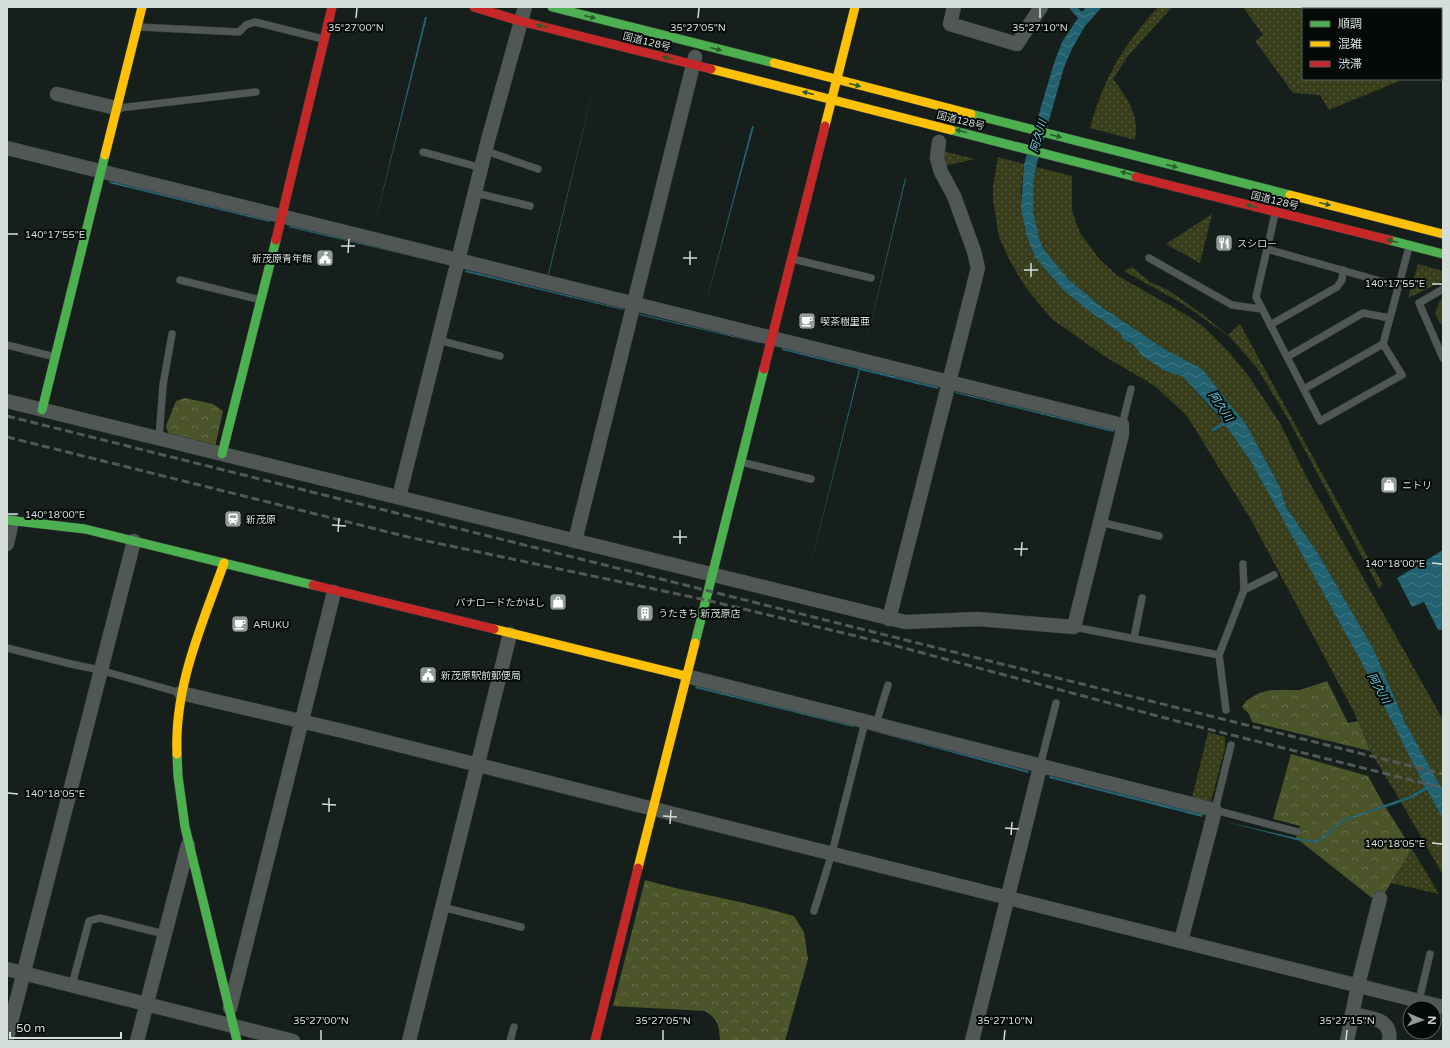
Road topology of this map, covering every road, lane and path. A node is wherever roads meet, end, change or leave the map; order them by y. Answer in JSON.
{"nodes":[{"id":1,"x":142,"y":7,"type":"edge"},
{"id":2,"x":332,"y":7,"type":"edge"},
{"id":3,"x":474,"y":7,"type":"edge"},
{"id":4,"x":525,"y":7,"type":"edge"},
{"id":5,"x":552,"y":7,"type":"edge"},
{"id":6,"x":855,"y":7,"type":"edge"},
{"id":7,"x":954,"y":7,"type":"edge"},
{"id":8,"x":1041,"y":7,"type":"edge"},
{"id":9,"x":520,"y":21,"type":"junction"},
{"id":10,"x":138,"y":26,"type":"junction"},
{"id":11,"x":323,"y":39,"type":"junction"},
{"id":12,"x":698,"y":45,"type":"junction"},
{"id":13,"x":693,"y":64,"type":"junction"},
{"id":14,"x":836,"y":80,"type":"junction"},
{"id":15,"x":256,"y":92,"type":"dead end"},
{"id":16,"x":57,"y":94,"type":"dead end"},
{"id":17,"x":831,"y":98,"type":"junction"},
{"id":18,"x":116,"y":108,"type":"junction"},
{"id":19,"x":939,"y":142,"type":"dead end"},
{"id":20,"x":7,"y":148,"type":"edge"},
{"id":21,"x":486,"y":151,"type":"junction"},
{"id":22,"x":423,"y":152,"type":"dead end"},
{"id":23,"x":482,"y":168,"type":"junction"},
{"id":24,"x":538,"y":169,"type":"dead end"},
{"id":25,"x":102,"y":171,"type":"junction"},
{"id":26,"x":476,"y":193,"type":"junction"},
{"id":27,"x":530,"y":206,"type":"dead end"},
{"id":28,"x":1276,"y":212,"type":"junction"},
{"id":29,"x":282,"y":215,"type":"junction"},
{"id":30,"x":1443,"y":234,"type":"edge"},
{"id":31,"x":1410,"y":245,"type":"junction"},
{"id":32,"x":1267,"y":249,"type":"junction"},
{"id":33,"x":1443,"y":254,"type":"edge"},
{"id":34,"x":1149,"y":258,"type":"dead end"},
{"id":35,"x":791,"y":259,"type":"junction"},
{"id":36,"x":458,"y":260,"type":"junction"},
{"id":37,"x":1343,"y":270,"type":"junction"},
{"id":38,"x":870,"y":278,"type":"dead end"},
{"id":39,"x":180,"y":280,"type":"dead end"},
{"id":40,"x":1398,"y":286,"type":"junction"},
{"id":41,"x":1443,"y":290,"type":"edge"},
{"id":42,"x":262,"y":300,"type":"junction"},
{"id":43,"x":634,"y":303,"type":"junction"},
{"id":44,"x":1261,"y":309,"type":"junction"},
{"id":45,"x":1390,"y":318,"type":"junction"},
{"id":46,"x":1270,"y":325,"type":"junction"},
{"id":47,"x":172,"y":334,"type":"dead end"},
{"id":48,"x":772,"y":337,"type":"junction"},
{"id":49,"x":438,"y":340,"type":"junction"},
{"id":50,"x":1383,"y":344,"type":"junction"},
{"id":51,"x":7,"y":345,"type":"edge"},
{"id":52,"x":500,"y":356,"type":"dead end"},
{"id":53,"x":55,"y":357,"type":"junction"},
{"id":54,"x":1287,"y":357,"type":"junction"},
{"id":55,"x":1443,"y":358,"type":"edge"},
{"id":56,"x":949,"y":382,"type":"junction"},
{"id":57,"x":1131,"y":389,"type":"dead end"},
{"id":58,"x":1304,"y":389,"type":"junction"},
{"id":59,"x":7,"y":401,"type":"edge"},
{"id":60,"x":42,"y":410,"type":"junction"},
{"id":61,"x":1122,"y":425,"type":"junction"},
{"id":62,"x":159,"y":438,"type":"junction"},
{"id":63,"x":222,"y":454,"type":"junction"},
{"id":64,"x":740,"y":462,"type":"junction"},
{"id":65,"x":811,"y":479,"type":"dead end"},
{"id":66,"x":399,"y":497,"type":"junction"},
{"id":67,"x":10,"y":520,"type":"edge"},
{"id":68,"x":1100,"y":522,"type":"junction"},
{"id":69,"x":1159,"y":536,"type":"dead end"},
{"id":70,"x":134,"y":541,"type":"junction"},
{"id":71,"x":575,"y":541,"type":"junction"},
{"id":72,"x":7,"y":544,"type":"edge"},
{"id":73,"x":224,"y":563,"type":"junction"},
{"id":74,"x":1243,"y":564,"type":"dead end"},
{"id":75,"x":712,"y":574,"type":"junction"},
{"id":76,"x":1274,"y":575,"type":"dead end"},
{"id":77,"x":1244,"y":590,"type":"junction"},
{"id":78,"x":334,"y":592,"type":"junction"},
{"id":79,"x":1142,"y":598,"type":"dead end"},
{"id":80,"x":889,"y":619,"type":"junction"},
{"id":81,"x":1074,"y":627,"type":"junction"},
{"id":82,"x":510,"y":634,"type":"junction"},
{"id":83,"x":1134,"y":638,"type":"junction"},
{"id":84,"x":7,"y":648,"type":"edge"},
{"id":85,"x":1219,"y":655,"type":"junction"},
{"id":86,"x":100,"y":670,"type":"junction"},
{"id":87,"x":686,"y":676,"type":"junction"},
{"id":88,"x":888,"y":685,"type":"dead end"},
{"id":89,"x":181,"y":693,"type":"junction"},
{"id":90,"x":1056,"y":703,"type":"dead end"},
{"id":91,"x":1226,"y":710,"type":"dead end"},
{"id":92,"x":302,"y":722,"type":"junction"},
{"id":93,"x":870,"y":723,"type":"junction"},
{"id":94,"x":1231,"y":744,"type":"dead end"},
{"id":95,"x":478,"y":765,"type":"junction"},
{"id":96,"x":1040,"y":767,"type":"junction"},
{"id":97,"x":654,"y":808,"type":"junction"},
{"id":98,"x":1216,"y":810,"type":"junction"},
{"id":99,"x":1298,"y":832,"type":"dead end"},
{"id":100,"x":188,"y":844,"type":"junction"},
{"id":101,"x":832,"y":853,"type":"junction"},
{"id":102,"x":1008,"y":898,"type":"junction"},
{"id":103,"x":1380,"y":898,"type":"dead end"},
{"id":104,"x":442,"y":908,"type":"junction"},
{"id":105,"x":814,"y":912,"type":"dead end"},
{"id":106,"x":520,"y":927,"type":"dead end"},
{"id":107,"x":164,"y":934,"type":"junction"},
{"id":108,"x":1181,"y":941,"type":"junction"},
{"id":109,"x":1430,"y":954,"type":"dead end"},
{"id":110,"x":7,"y":969,"type":"edge"},
{"id":111,"x":23,"y":973,"type":"junction"},
{"id":112,"x":72,"y":985,"type":"junction"},
{"id":113,"x":1358,"y":985,"type":"junction"},
{"id":114,"x":1419,"y":1000,"type":"joint"},
{"id":115,"x":146,"y":1004,"type":"junction"},
{"id":116,"x":230,"y":1008,"type":"junction"},
{"id":117,"x":1352,"y":1014,"type":"junction"},
{"id":118,"x":234,"y":1027,"type":"junction"},
{"id":119,"x":514,"y":1027,"type":"dead end"},
{"id":120,"x":7,"y":1038,"type":"edge"},
{"id":121,"x":136,"y":1041,"type":"edge"},
{"id":122,"x":237,"y":1041,"type":"edge"},
{"id":123,"x":293,"y":1041,"type":"edge"},
{"id":124,"x":409,"y":1041,"type":"edge"},
{"id":125,"x":510,"y":1041,"type":"edge"},
{"id":126,"x":595,"y":1041,"type":"edge"},
{"id":127,"x":972,"y":1041,"type":"edge"},
{"id":128,"x":1347,"y":1041,"type":"edge"},
{"id":129,"x":1389,"y":1041,"type":"edge"}],
"edges":[{"from":1,"to":10,"type":"main road"},
{"from":2,"to":11,"type":"main road"},
{"from":3,"to":9,"type":"main road","name":"国道128号"},
{"from":4,"to":9,"type":"street"},
{"from":5,"to":12,"type":"main road","name":"国道128号","one_way":true},
{"from":6,"to":14,"type":"main road"},
{"from":7,"to":8,"type":"street"},
{"from":13,"to":9,"type":"main road","name":"国道128号","one_way":true},
{"from":9,"to":21,"type":"street"},
{"from":10,"to":11,"type":"lane"},
{"from":10,"to":18,"type":"main road"},
{"from":11,"to":29,"type":"main road"},
{"from":12,"to":13,"type":"street"},
{"from":12,"to":14,"type":"main road","name":"国道128号","one_way":true},
{"from":17,"to":13,"type":"main road","name":"国道128号","one_way":true},
{"from":13,"to":43,"type":"street"},
{"from":14,"to":17,"type":"main road"},
{"from":14,"to":30,"type":"main road","name":"国道128号","one_way":true},
{"from":15,"to":18,"type":"lane"},
{"from":16,"to":18,"type":"street"},
{"from":28,"to":17,"type":"main road","name":"国道128号","one_way":true},
{"from":17,"to":35,"type":"main road"},
{"from":18,"to":25,"type":"main road"},
{"from":19,"to":56,"type":"street"},
{"from":20,"to":25,"type":"street"},
{"from":21,"to":23,"type":"street"},
{"from":21,"to":24,"type":"lane"},
{"from":22,"to":23,"type":"lane"},
{"from":23,"to":26,"type":"street"},
{"from":25,"to":29,"type":"street"},
{"from":25,"to":53,"type":"main road"},
{"from":26,"to":27,"type":"lane"},
{"from":26,"to":36,"type":"street"},
{"from":31,"to":28,"type":"main road","name":"国道128号","one_way":true},
{"from":28,"to":32,"type":"lane"},
{"from":29,"to":36,"type":"street"},
{"from":29,"to":42,"type":"main road"},
{"from":31,"to":33,"type":"main road","name":"国道128号"},
{"from":31,"to":40,"type":"lane"},
{"from":32,"to":37,"type":"lane"},
{"from":32,"to":44,"type":"lane"},
{"from":34,"to":44,"type":"lane"},
{"from":35,"to":38,"type":"lane"},
{"from":35,"to":48,"type":"main road"},
{"from":36,"to":43,"type":"street"},
{"from":36,"to":49,"type":"street"},
{"from":37,"to":40,"type":"lane"},
{"from":37,"to":46,"type":"lane"},
{"from":39,"to":42,"type":"lane"},
{"from":40,"to":45,"type":"lane"},
{"from":41,"to":55,"type":"lane"},
{"from":42,"to":63,"type":"main road"},
{"from":43,"to":48,"type":"street"},
{"from":43,"to":71,"type":"street"},
{"from":44,"to":46,"type":"lane"},
{"from":45,"to":50,"type":"lane"},
{"from":45,"to":54,"type":"lane"},
{"from":46,"to":54,"type":"lane"},
{"from":47,"to":62,"type":"lane"},
{"from":48,"to":56,"type":"street"},
{"from":48,"to":64,"type":"main road"},
{"from":49,"to":52,"type":"lane"},
{"from":49,"to":66,"type":"street"},
{"from":50,"to":58,"type":"lane"},
{"from":50,"to":58,"type":"lane"},
{"from":51,"to":53,"type":"lane"},
{"from":53,"to":60,"type":"main road"},
{"from":54,"to":58,"type":"lane"},
{"from":56,"to":61,"type":"street"},
{"from":56,"to":80,"type":"street"},
{"from":57,"to":61,"type":"lane"},
{"from":59,"to":60,"type":"street"},
{"from":60,"to":62,"type":"street"},
{"from":61,"to":68,"type":"street"},
{"from":62,"to":63,"type":"street"},
{"from":63,"to":66,"type":"street"},
{"from":64,"to":65,"type":"lane"},
{"from":64,"to":75,"type":"main road"},
{"from":66,"to":71,"type":"street"},
{"from":67,"to":70,"type":"main road"},
{"from":67,"to":72,"type":"street"},
{"from":68,"to":69,"type":"lane"},
{"from":68,"to":81,"type":"street"},
{"from":70,"to":73,"type":"main road"},
{"from":70,"to":86,"type":"street"},
{"from":71,"to":75,"type":"street"},
{"from":73,"to":78,"type":"main road"},
{"from":73,"to":89,"type":"main road"},
{"from":74,"to":77,"type":"lane"},
{"from":75,"to":80,"type":"street"},
{"from":75,"to":87,"type":"main road"},
{"from":76,"to":77,"type":"lane"},
{"from":77,"to":85,"type":"lane"},
{"from":78,"to":82,"type":"main road"},
{"from":78,"to":92,"type":"street"},
{"from":79,"to":83,"type":"lane"},
{"from":80,"to":81,"type":"street"},
{"from":81,"to":83,"type":"lane"},
{"from":82,"to":87,"type":"main road"},
{"from":82,"to":95,"type":"street"},
{"from":83,"to":85,"type":"lane"},
{"from":84,"to":86,"type":"lane"},
{"from":85,"to":91,"type":"lane"},
{"from":86,"to":89,"type":"lane"},
{"from":86,"to":111,"type":"street"},
{"from":87,"to":93,"type":"street"},
{"from":87,"to":97,"type":"main road"},
{"from":88,"to":93,"type":"lane"},
{"from":89,"to":92,"type":"street"},
{"from":89,"to":100,"type":"main road"},
{"from":90,"to":96,"type":"lane"},
{"from":92,"to":95,"type":"street"},
{"from":92,"to":116,"type":"street"},
{"from":93,"to":96,"type":"street"},
{"from":93,"to":101,"type":"lane"},
{"from":94,"to":98,"type":"lane"},
{"from":95,"to":97,"type":"street"},
{"from":95,"to":104,"type":"street"},
{"from":96,"to":98,"type":"street"},
{"from":96,"to":102,"type":"street"},
{"from":97,"to":101,"type":"street"},
{"from":97,"to":126,"type":"main road"},
{"from":98,"to":99,"type":"lane"},
{"from":98,"to":108,"type":"street"},
{"from":100,"to":107,"type":"street"},
{"from":100,"to":116,"type":"main road"},
{"from":101,"to":102,"type":"street"},
{"from":101,"to":105,"type":"lane"},
{"from":102,"to":108,"type":"street"},
{"from":102,"to":127,"type":"street"},
{"from":103,"to":113,"type":"street"},
{"from":104,"to":106,"type":"lane"},
{"from":104,"to":124,"type":"street"},
{"from":107,"to":112,"type":"lane"},
{"from":107,"to":115,"type":"street"},
{"from":108,"to":113,"type":"street"},
{"from":109,"to":114,"type":"lane"},
{"from":110,"to":111,"type":"street"},
{"from":111,"to":112,"type":"street"},
{"from":111,"to":120,"type":"street"},
{"from":112,"to":115,"type":"street"},
{"from":113,"to":114,"type":"street"},
{"from":113,"to":117,"type":"street"},
{"from":115,"to":118,"type":"street"},
{"from":115,"to":121,"type":"street"},
{"from":116,"to":118,"type":"main road"},
{"from":117,"to":128,"type":"street"},
{"from":117,"to":129,"type":"street"},
{"from":118,"to":122,"type":"main road"},
{"from":118,"to":123,"type":"street"},
{"from":119,"to":125,"type":"lane"}]}
